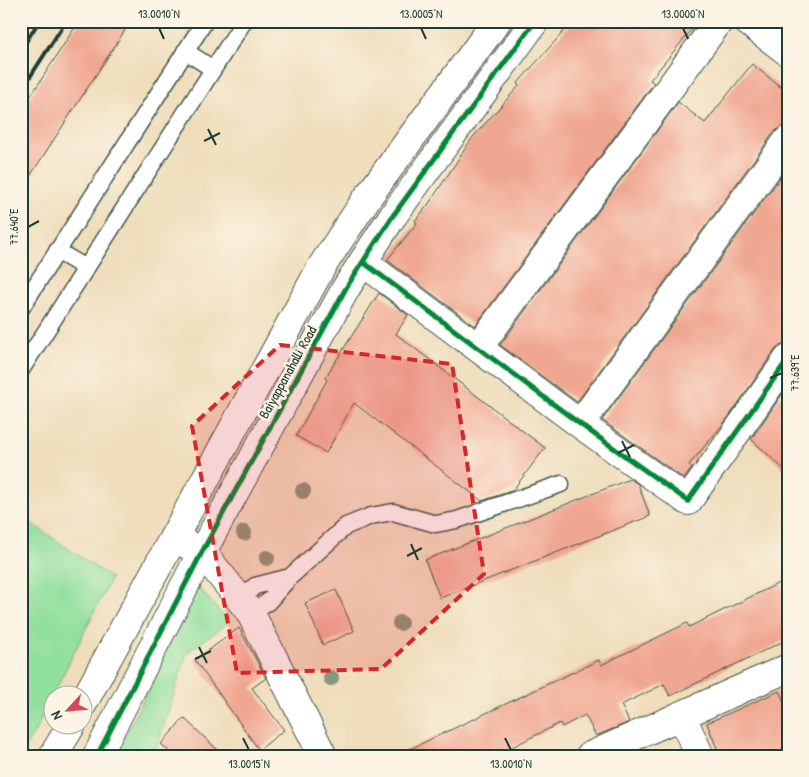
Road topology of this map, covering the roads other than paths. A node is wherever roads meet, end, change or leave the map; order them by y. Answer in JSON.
{"nodes":[{"id":1,"x":205,"y":21,"type":"edge"},
{"id":2,"x":244,"y":21,"type":"edge"},
{"id":3,"x":497,"y":21,"type":"edge"},
{"id":4,"x":535,"y":21,"type":"edge"},
{"id":5,"x":719,"y":21,"type":"edge"},
{"id":6,"x":752,"y":23,"type":"edge"},
{"id":7,"x":186,"y":51,"type":"junction"},
{"id":8,"x":788,"y":52,"type":"edge"},
{"id":9,"x":213,"y":69,"type":"junction"},
{"id":10,"x":788,"y":140,"type":"edge"},
{"id":11,"x":57,"y":251,"type":"junction"},
{"id":12,"x":363,"y":262,"type":"junction"},
{"id":13,"x":86,"y":268,"type":"junction"},
{"id":14,"x":21,"y":308,"type":"edge"},
{"id":15,"x":478,"y":348,"type":"junction"},
{"id":16,"x":788,"y":359,"type":"edge"},
{"id":17,"x":21,"y":370,"type":"edge"},
{"id":18,"x":580,"y":424,"type":"junction"},
{"id":19,"x":561,"y":484,"type":"dead end"},
{"id":20,"x":174,"y":538,"type":"junction"},
{"id":21,"x":202,"y":552,"type":"junction"},
{"id":22,"x":244,"y":606,"type":"junction"},
{"id":23,"x":788,"y":668,"type":"edge"},
{"id":24,"x":92,"y":687,"type":"edge"},
{"id":25,"x":681,"y":716,"type":"junction"},
{"id":26,"x":66,"y":734,"type":"edge"},
{"id":27,"x":320,"y":755,"type":"edge"},
{"id":28,"x":53,"y":756,"type":"edge"},
{"id":29,"x":97,"y":756,"type":"edge"},
{"id":30,"x":590,"y":756,"type":"edge"},
{"id":31,"x":700,"y":756,"type":"edge"}],
"edges":[{"from":1,"to":7,"type":"lane"},
{"from":2,"to":9,"type":"lane"},
{"from":3,"to":20,"type":"street","name":"Baiyappanahalli Road"},
{"from":4,"to":12,"type":"street","name":"Baiyappanahalli Road"},
{"from":5,"to":15,"type":"street"},
{"from":6,"to":8,"type":"street"},
{"from":7,"to":9,"type":"lane"},
{"from":7,"to":11,"type":"lane"},
{"from":9,"to":13,"type":"lane"},
{"from":10,"to":18,"type":"street"},
{"from":11,"to":13,"type":"lane"},
{"from":11,"to":14,"type":"lane"},
{"from":12,"to":15,"type":"street"},
{"from":12,"to":21,"type":"street","name":"Baiyappanahalli Road"},
{"from":13,"to":17,"type":"lane"},
{"from":15,"to":18,"type":"street"},
{"from":16,"to":18,"type":"street"},
{"from":19,"to":22,"type":"lane"},
{"from":20,"to":21,"type":"street"},
{"from":20,"to":24,"type":"street","name":"Baiyappanahalli Road"},
{"from":21,"to":22,"type":"street"},
{"from":21,"to":29,"type":"street","name":"Baiyappanahalli Road"},
{"from":22,"to":27,"type":"street"},
{"from":23,"to":25,"type":"street"},
{"from":25,"to":30,"type":"street"},
{"from":25,"to":31,"type":"street"},
{"from":26,"to":28,"type":"street"}]}
